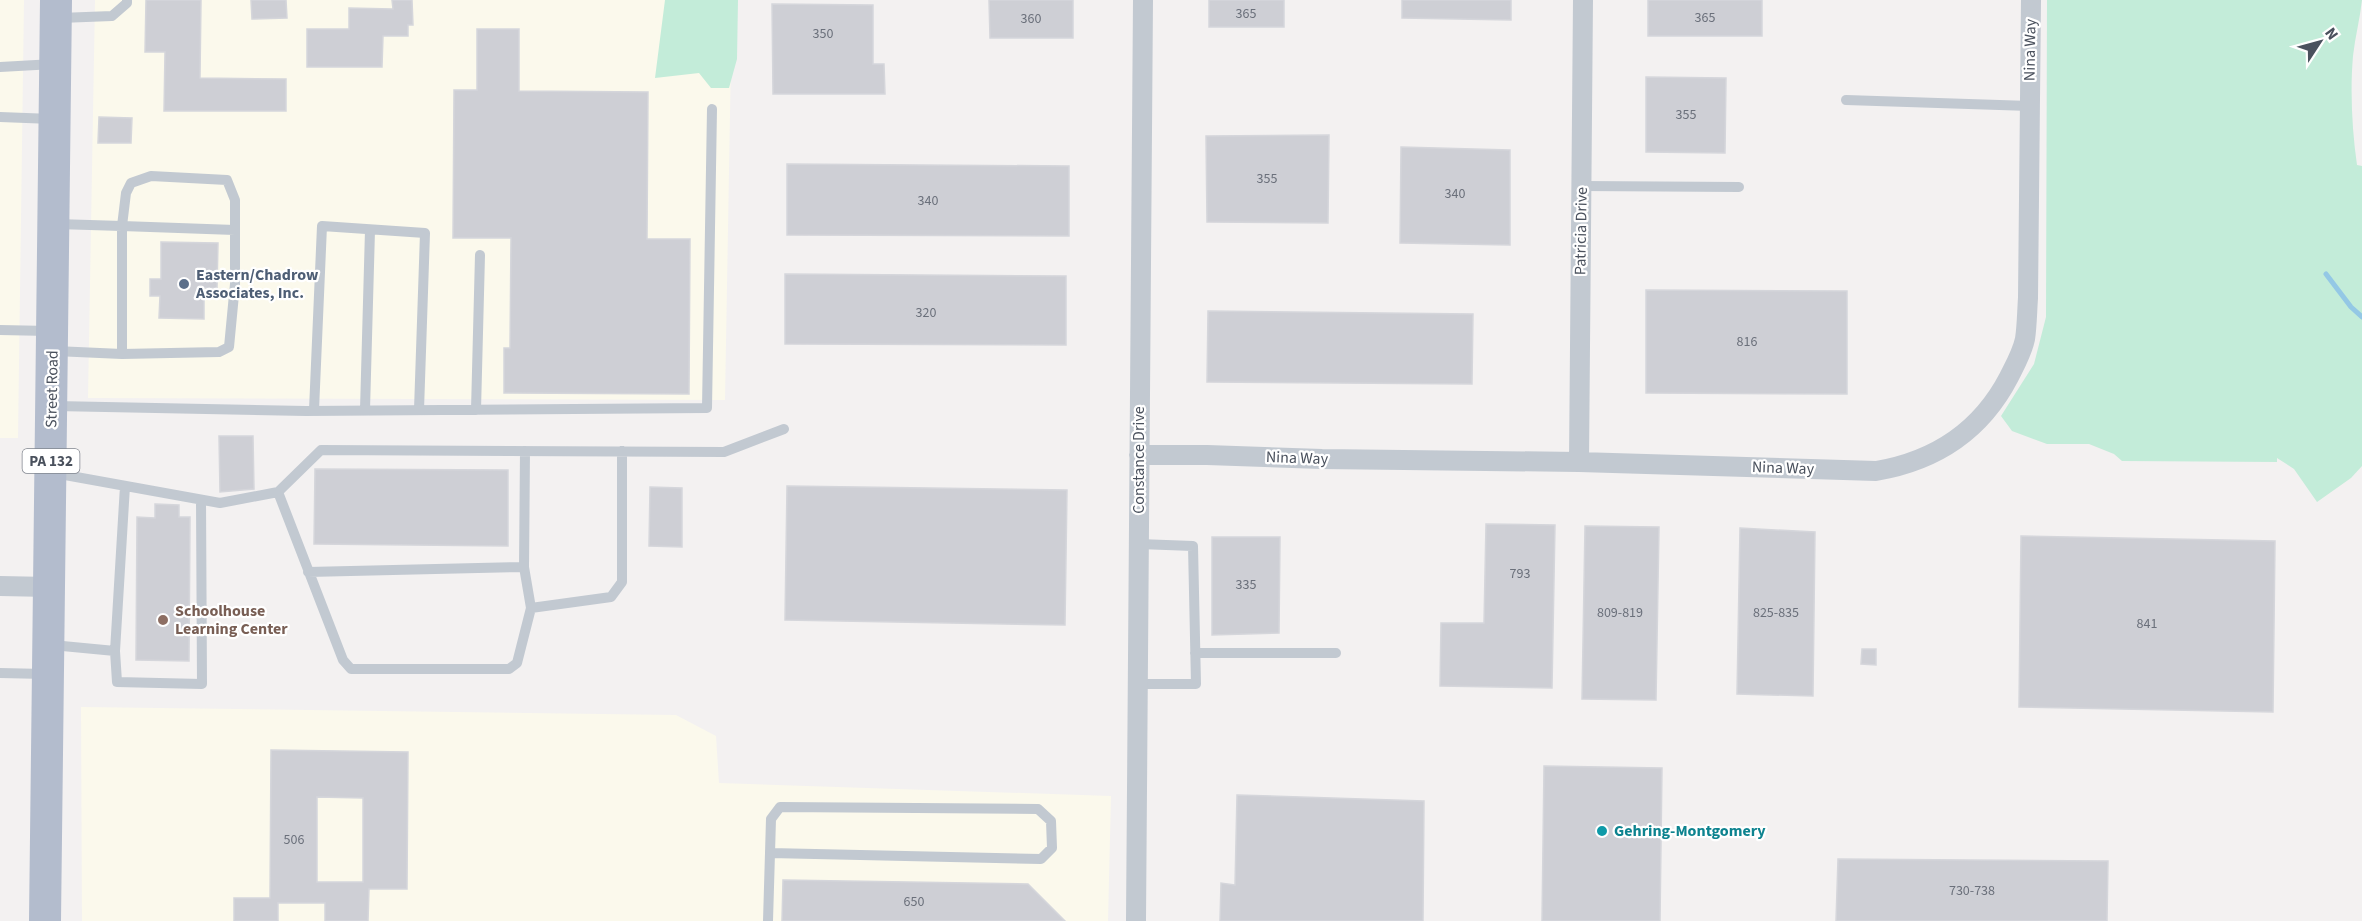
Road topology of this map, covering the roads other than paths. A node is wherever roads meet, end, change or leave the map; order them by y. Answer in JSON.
{"nodes":[{"id":1,"x":127,"y":0,"type":"edge"},
{"id":2,"x":1143,"y":0,"type":"edge"},
{"id":3,"x":1583,"y":0,"type":"edge"},
{"id":4,"x":2031,"y":0,"type":"edge"},
{"id":5,"x":56,"y":9,"type":"edge"},
{"id":6,"x":56,"y":64,"type":"junction"},
{"id":7,"x":0,"y":67,"type":"edge"},
{"id":8,"x":1846,"y":100,"type":"dead end"},
{"id":9,"x":2030,"y":106,"type":"junction"},
{"id":10,"x":712,"y":109,"type":"dead end"},
{"id":11,"x":0,"y":117,"type":"edge"},
{"id":12,"x":55,"y":119,"type":"junction"},
{"id":13,"x":1581,"y":186,"type":"junction"},
{"id":14,"x":1739,"y":187,"type":"dead end"},
{"id":15,"x":54,"y":224,"type":"junction"},
{"id":16,"x":122,"y":226,"type":"junction"},
{"id":17,"x":235,"y":230,"type":"junction"},
{"id":18,"x":370,"y":230,"type":"junction"},
{"id":19,"x":480,"y":255,"type":"dead end"},
{"id":20,"x":0,"y":330,"type":"edge"},
{"id":21,"x":52,"y":341,"type":"junction"},
{"id":22,"x":122,"y":354,"type":"junction"},
{"id":23,"x":52,"y":406,"type":"junction"},
{"id":24,"x":365,"y":410,"type":"junction"},
{"id":25,"x":419,"y":410,"type":"junction"},
{"id":26,"x":476,"y":410,"type":"junction"},
{"id":27,"x":314,"y":411,"type":"junction"},
{"id":28,"x":784,"y":429,"type":"dead end"},
{"id":29,"x":525,"y":451,"type":"junction"},
{"id":30,"x":622,"y":452,"type":"junction"},
{"id":31,"x":1139,"y":454,"type":"junction"},
{"id":32,"x":1579,"y":462,"type":"junction"},
{"id":33,"x":51,"y":472,"type":"junction"},
{"id":34,"x":125,"y":486,"type":"junction"},
{"id":35,"x":278,"y":492,"type":"junction"},
{"id":36,"x":201,"y":500,"type":"junction"},
{"id":37,"x":1139,"y":544,"type":"junction"},
{"id":38,"x":524,"y":567,"type":"junction"},
{"id":39,"x":308,"y":572,"type":"junction"},
{"id":40,"x":0,"y":586,"type":"edge"},
{"id":41,"x":49,"y":587,"type":"junction"},
{"id":42,"x":531,"y":608,"type":"junction"},
{"id":43,"x":115,"y":651,"type":"junction"},
{"id":44,"x":1195,"y":653,"type":"junction"},
{"id":45,"x":1336,"y":653,"type":"dead end"},
{"id":46,"x":48,"y":659,"type":"junction"},
{"id":47,"x":0,"y":673,"type":"edge"},
{"id":48,"x":1138,"y":684,"type":"junction"},
{"id":49,"x":770,"y":853,"type":"junction"},
{"id":50,"x":45,"y":921,"type":"edge"},
{"id":51,"x":768,"y":921,"type":"edge"},
{"id":52,"x":1136,"y":921,"type":"edge"}],
"edges":[{"from":1,"to":5,"type":"lane"},
{"from":2,"to":31,"type":"street","name":"Constance Drive"},
{"from":3,"to":13,"type":"street","name":"Patricia Drive"},
{"from":4,"to":9,"type":"street","name":"Nina Way"},
{"from":5,"to":6,"type":"main road","name":"Street Road","number":"PA 132"},
{"from":6,"to":7,"type":"lane"},
{"from":6,"to":12,"type":"main road","name":"Street Road","number":"PA 132"},
{"from":8,"to":9,"type":"lane"},
{"from":9,"to":32,"type":"street","name":"Nina Way"},
{"from":10,"to":26,"type":"lane"},
{"from":11,"to":12,"type":"lane"},
{"from":12,"to":15,"type":"main road","name":"Street Road","number":"PA 132"},
{"from":13,"to":14,"type":"lane"},
{"from":13,"to":32,"type":"street","name":"Patricia Drive"},
{"from":15,"to":16,"type":"lane"},
{"from":15,"to":21,"type":"main road","name":"Street Road","number":"PA 132"},
{"from":16,"to":17,"type":"lane"},
{"from":16,"to":17,"type":"lane"},
{"from":16,"to":22,"type":"lane"},
{"from":17,"to":22,"type":"lane"},
{"from":18,"to":24,"type":"lane"},
{"from":18,"to":25,"type":"lane"},
{"from":18,"to":27,"type":"lane"},
{"from":19,"to":26,"type":"lane"},
{"from":20,"to":21,"type":"lane"},
{"from":21,"to":22,"type":"lane"},
{"from":21,"to":23,"type":"main road","name":"Street Road","number":"PA 132"},
{"from":23,"to":27,"type":"lane"},
{"from":23,"to":33,"type":"main road","name":"Street Road","number":"PA 132"},
{"from":24,"to":25,"type":"lane"},
{"from":24,"to":27,"type":"lane"},
{"from":25,"to":26,"type":"lane"},
{"from":28,"to":30,"type":"lane"},
{"from":29,"to":30,"type":"lane"},
{"from":29,"to":35,"type":"lane"},
{"from":29,"to":38,"type":"lane"},
{"from":30,"to":42,"type":"lane"},
{"from":31,"to":32,"type":"street","name":"Nina Way"},
{"from":31,"to":37,"type":"street","name":"Constance Drive"},
{"from":33,"to":34,"type":"lane"},
{"from":33,"to":41,"type":"main road","name":"Street Road","number":"PA 132"},
{"from":34,"to":36,"type":"lane"},
{"from":34,"to":43,"type":"lane"},
{"from":35,"to":36,"type":"lane"},
{"from":35,"to":39,"type":"lane"},
{"from":36,"to":43,"type":"lane"},
{"from":37,"to":44,"type":"lane"},
{"from":37,"to":48,"type":"street","name":"Constance Drive"},
{"from":38,"to":39,"type":"lane"},
{"from":38,"to":42,"type":"lane"},
{"from":39,"to":42,"type":"lane"},
{"from":40,"to":41,"type":"street"},
{"from":41,"to":46,"type":"main road","name":"Street Road","number":"PA 132"},
{"from":43,"to":46,"type":"lane"},
{"from":44,"to":45,"type":"lane"},
{"from":44,"to":48,"type":"lane"},
{"from":46,"to":47,"type":"lane"},
{"from":46,"to":50,"type":"main road","name":"Street Road","number":"PA 132"},
{"from":48,"to":52,"type":"street","name":"Constance Drive"},
{"from":49,"to":49,"type":"lane"},
{"from":49,"to":51,"type":"lane"}]}
